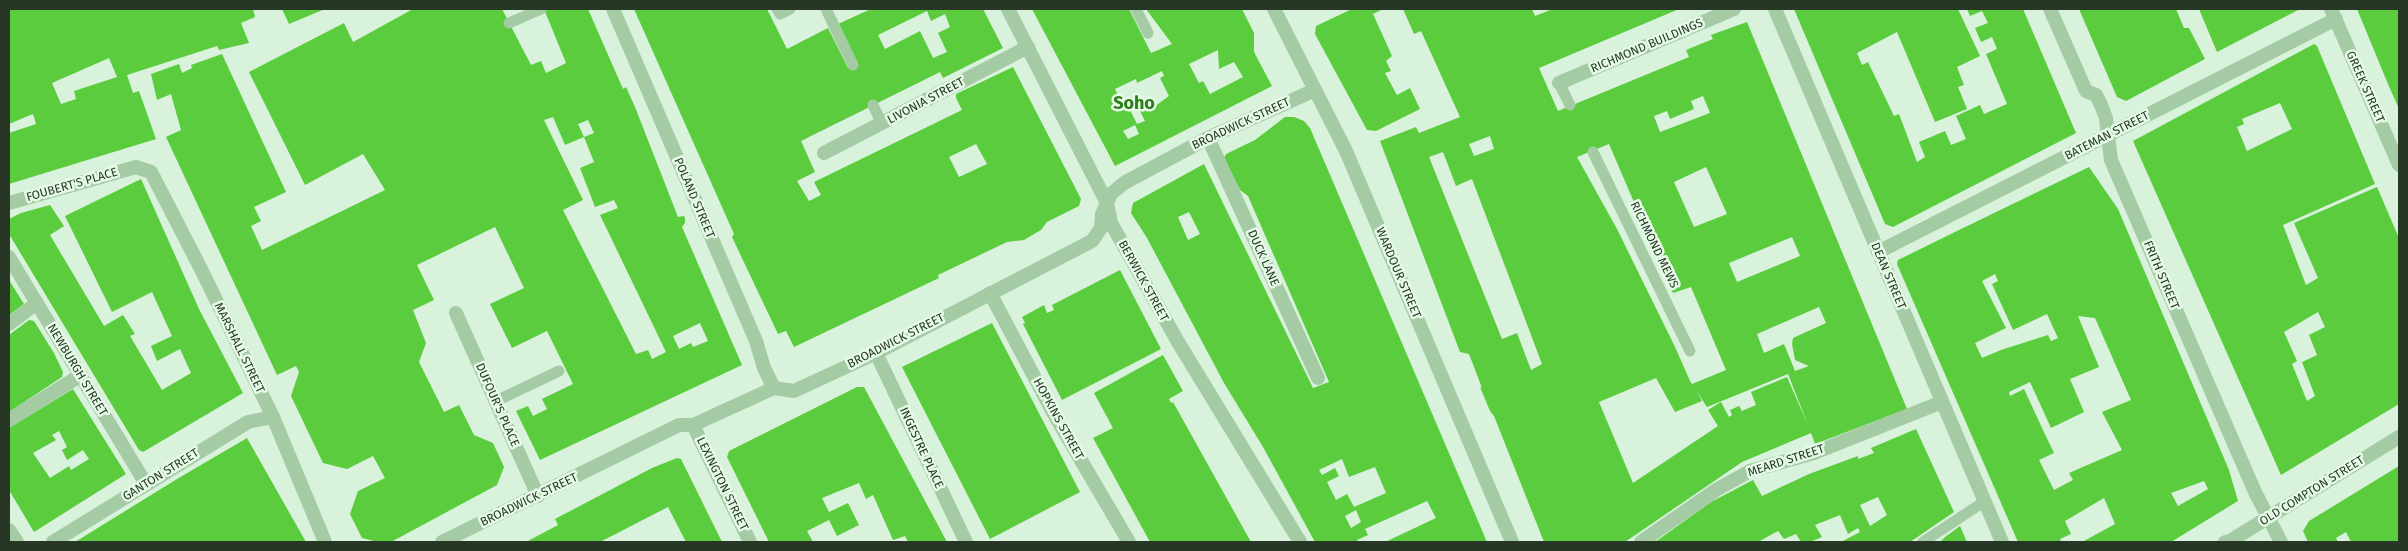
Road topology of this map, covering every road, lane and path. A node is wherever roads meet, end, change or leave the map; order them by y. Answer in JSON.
{"nodes":[{"id":1,"x":541,"y":9,"type":"edge"},
{"id":2,"x":613,"y":9,"type":"edge"},
{"id":3,"x":777,"y":9,"type":"edge"},
{"id":4,"x":790,"y":9,"type":"edge"},
{"id":5,"x":826,"y":9,"type":"edge"},
{"id":6,"x":1008,"y":9,"type":"edge"},
{"id":7,"x":1136,"y":9,"type":"edge"},
{"id":8,"x":1274,"y":9,"type":"edge"},
{"id":9,"x":1734,"y":9,"type":"edge"},
{"id":10,"x":1775,"y":9,"type":"edge"},
{"id":11,"x":2050,"y":9,"type":"edge"},
{"id":12,"x":2334,"y":14,"type":"edge"},
{"id":13,"x":509,"y":23,"type":"dead end"},
{"id":14,"x":1148,"y":33,"type":"dead end"},
{"id":15,"x":1028,"y":47,"type":"junction"},
{"id":16,"x":854,"y":66,"type":"dead end"},
{"id":17,"x":1559,"y":83,"type":"joint"},
{"id":18,"x":1315,"y":90,"type":"junction"},
{"id":19,"x":873,"y":105,"type":"dead end"},
{"id":20,"x":1570,"y":106,"type":"dead end"},
{"id":21,"x":882,"y":124,"type":"junction"},
{"id":22,"x":2108,"y":136,"type":"junction"},
{"id":23,"x":1208,"y":138,"type":"junction"},
{"id":24,"x":1593,"y":152,"type":"dead end"},
{"id":25,"x":824,"y":153,"type":"dead end"},
{"id":26,"x":2399,"y":165,"type":"edge"},
{"id":27,"x":136,"y":167,"type":"joint"},
{"id":28,"x":1107,"y":202,"type":"junction"},
{"id":29,"x":9,"y":203,"type":"edge"},
{"id":30,"x":1878,"y":252,"type":"junction"},
{"id":31,"x":9,"y":257,"type":"edge"},
{"id":32,"x":990,"y":293,"type":"junction"},
{"id":33,"x":37,"y":304,"type":"junction"},
{"id":34,"x":456,"y":313,"type":"dead end"},
{"id":35,"x":9,"y":324,"type":"edge"},
{"id":36,"x":1690,"y":350,"type":"dead end"},
{"id":37,"x":876,"y":353,"type":"junction"},
{"id":38,"x":559,"y":371,"type":"dead end"},
{"id":39,"x":80,"y":375,"type":"junction"},
{"id":40,"x":1318,"y":378,"type":"dead end"},
{"id":41,"x":774,"y":388,"type":"junction"},
{"id":42,"x":496,"y":402,"type":"junction"},
{"id":43,"x":1942,"y":402,"type":"junction"},
{"id":44,"x":273,"y":417,"type":"junction"},
{"id":45,"x":9,"y":420,"type":"edge"},
{"id":46,"x":693,"y":425,"type":"junction"},
{"id":47,"x":2399,"y":436,"type":"edge"},
{"id":48,"x":146,"y":484,"type":"junction"},
{"id":49,"x":538,"y":496,"type":"junction"},
{"id":50,"x":1984,"y":501,"type":"junction"},
{"id":51,"x":2268,"y":518,"type":"junction"},
{"id":52,"x":9,"y":530,"type":"edge"},
{"id":53,"x":16,"y":542,"type":"edge"},
{"id":54,"x":53,"y":542,"type":"edge"},
{"id":55,"x":325,"y":542,"type":"edge"},
{"id":56,"x":442,"y":542,"type":"edge"},
{"id":57,"x":750,"y":542,"type":"edge"},
{"id":58,"x":966,"y":542,"type":"edge"},
{"id":59,"x":1130,"y":542,"type":"edge"},
{"id":60,"x":1300,"y":542,"type":"edge"},
{"id":61,"x":1512,"y":542,"type":"edge"},
{"id":62,"x":1641,"y":542,"type":"edge"},
{"id":63,"x":1923,"y":542,"type":"edge"},
{"id":64,"x":2002,"y":542,"type":"edge"},
{"id":65,"x":2225,"y":542,"type":"edge"},
{"id":66,"x":2281,"y":542,"type":"edge"}],
"edges":[{"from":1,"to":13,"type":"lane"},
{"from":2,"to":41,"type":"street","name":"POLAND STREET"},
{"from":3,"to":4,"type":"lane"},
{"from":5,"to":16,"type":"lane"},
{"from":6,"to":15,"type":"street","name":"BERWICK STREET"},
{"from":7,"to":14,"type":"lane"},
{"from":8,"to":18,"type":"street","name":"WARDOUR STREET"},
{"from":9,"to":17,"type":"street","name":"RICHMOND BUILDINGS"},
{"from":10,"to":30,"type":"street","name":"DEAN STREET"},
{"from":11,"to":22,"type":"street","name":"FRITH STREET"},
{"from":12,"to":22,"type":"street","name":"BATEMAN STREET"},
{"from":12,"to":26,"type":"street","name":"GREEK STREET"},
{"from":15,"to":21,"type":"street","name":"LIVONIA STREET"},
{"from":15,"to":28,"type":"street","name":"BERWICK STREET"},
{"from":17,"to":20,"type":"lane"},
{"from":18,"to":23,"type":"street","name":"BROADWICK STREET"},
{"from":18,"to":61,"type":"street","name":"WARDOUR STREET"},
{"from":19,"to":21,"type":"lane"},
{"from":21,"to":25,"type":"street","name":"LIVONIA STREET"},
{"from":22,"to":30,"type":"street","name":"BATEMAN STREET"},
{"from":22,"to":51,"type":"street","name":"FRITH STREET"},
{"from":23,"to":28,"type":"street","name":"BROADWICK STREET"},
{"from":23,"to":40,"type":"street","name":"DUCK LANE"},
{"from":24,"to":36,"type":"lane","name":"RICHMOND MEWS"},
{"from":27,"to":29,"type":"street","name":"FOUBERT'S PLACE"},
{"from":27,"to":44,"type":"street","name":"MARSHALL STREET"},
{"from":28,"to":32,"type":"street","name":"BROADWICK STREET"},
{"from":28,"to":60,"type":"street","name":"BERWICK STREET"},
{"from":30,"to":43,"type":"street","name":"DEAN STREET"},
{"from":31,"to":33,"type":"street","name":"NEWBURGH STREET"},
{"from":32,"to":37,"type":"street","name":"BROADWICK STREET"},
{"from":32,"to":59,"type":"street","name":"HOPKINS STREET"},
{"from":33,"to":35,"type":"street"},
{"from":33,"to":39,"type":"street","name":"NEWBURGH STREET"},
{"from":34,"to":42,"type":"street","name":"DUFOUR'S PLACE"},
{"from":37,"to":41,"type":"street","name":"BROADWICK STREET"},
{"from":37,"to":58,"type":"street","name":"INGESTRE PLACE"},
{"from":38,"to":42,"type":"lane"},
{"from":39,"to":45,"type":"street"},
{"from":39,"to":48,"type":"street","name":"NEWBURGH STREET"},
{"from":41,"to":46,"type":"street","name":"BROADWICK STREET"},
{"from":42,"to":49,"type":"street","name":"DUFOUR'S PLACE"},
{"from":43,"to":50,"type":"street","name":"DEAN STREET"},
{"from":43,"to":62,"type":"street","name":"MEARD STREET"},
{"from":44,"to":48,"type":"street","name":"GANTON STREET"},
{"from":44,"to":55,"type":"street","name":"MARSHALL STREET"},
{"from":46,"to":49,"type":"street","name":"BROADWICK STREET"},
{"from":46,"to":57,"type":"street","name":"LEXINGTON STREET"},
{"from":47,"to":51,"type":"street","name":"OLD COMPTON STREET"},
{"from":48,"to":54,"type":"street","name":"GANTON STREET"},
{"from":49,"to":56,"type":"street","name":"BROADWICK STREET"},
{"from":50,"to":63,"type":"lane"},
{"from":50,"to":64,"type":"street","name":"DEAN STREET"},
{"from":51,"to":65,"type":"street","name":"OLD COMPTON STREET"},
{"from":51,"to":66,"type":"street","name":"FRITH STREET"},
{"from":52,"to":53,"type":"street"}]}
